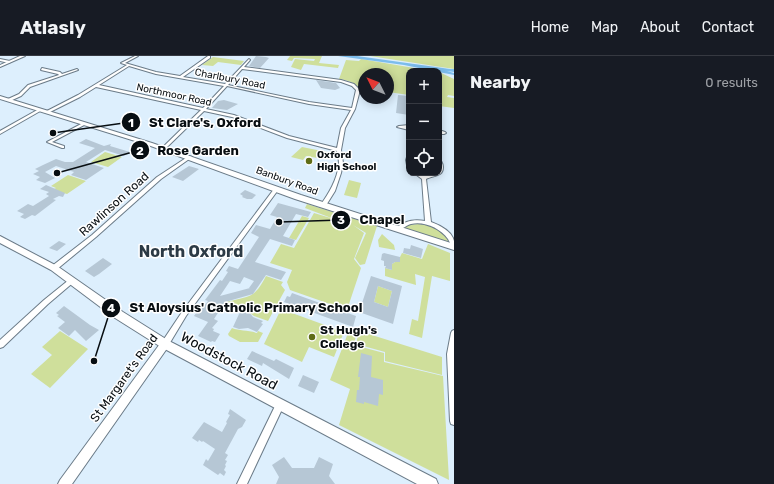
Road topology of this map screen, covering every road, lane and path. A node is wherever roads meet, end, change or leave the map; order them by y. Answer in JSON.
{"nodes":[{"id":1,"x":23,"y":56,"type":"edge"},
{"id":2,"x":137,"y":56,"type":"edge"},
{"id":3,"x":210,"y":57,"type":"dead end"},
{"id":4,"x":0,"y":60,"type":"edge"},
{"id":5,"x":249,"y":60,"type":"dead end"},
{"id":6,"x":9,"y":62,"type":"junction"},
{"id":7,"x":0,"y":66,"type":"edge"},
{"id":8,"x":128,"y":66,"type":"junction"},
{"id":9,"x":242,"y":68,"type":"junction"},
{"id":10,"x":42,"y":69,"type":"dead end"},
{"id":11,"x":77,"y":70,"type":"dead end"},
{"id":12,"x":61,"y":75,"type":"junction"},
{"id":13,"x":181,"y":77,"type":"junction"},
{"id":14,"x":226,"y":85,"type":"junction"},
{"id":15,"x":97,"y":86,"type":"junction"},
{"id":16,"x":0,"y":97,"type":"edge"},
{"id":17,"x":10,"y":100,"type":"junction"},
{"id":18,"x":204,"y":109,"type":"junction"},
{"id":19,"x":353,"y":109,"type":"junction"},
{"id":20,"x":40,"y":110,"type":"junction"},
{"id":21,"x":47,"y":112,"type":"junction"},
{"id":22,"x":84,"y":124,"type":"junction"},
{"id":23,"x":406,"y":126,"type":"edge"},
{"id":24,"x":406,"y":128,"type":"edge"},
{"id":25,"x":0,"y":133,"type":"edge"},
{"id":26,"x":63,"y":147,"type":"dead end"},
{"id":27,"x":164,"y":148,"type":"junction"},
{"id":28,"x":339,"y":150,"type":"junction"},
{"id":29,"x":190,"y":157,"type":"junction"},
{"id":30,"x":421,"y":176,"type":"edge"},
{"id":31,"x":429,"y":176,"type":"edge"},
{"id":32,"x":424,"y":178,"type":"junction"},
{"id":33,"x":276,"y":190,"type":"junction"},
{"id":34,"x":323,"y":206,"type":"junction"},
{"id":35,"x":428,"y":223,"type":"junction"},
{"id":36,"x":399,"y":228,"type":"junction"},
{"id":37,"x":0,"y":239,"type":"edge"},
{"id":38,"x":454,"y":246,"type":"edge"},
{"id":39,"x":54,"y":268,"type":"junction"},
{"id":40,"x":72,"y":281,"type":"junction"},
{"id":41,"x":454,"y":333,"type":"edge"},
{"id":42,"x":165,"y":344,"type":"junction"},
{"id":43,"x":0,"y":345,"type":"edge"},
{"id":44,"x":453,"y":355,"type":"edge"},
{"id":45,"x":280,"y":405,"type":"junction"},
{"id":46,"x":454,"y":421,"type":"edge"},
{"id":47,"x":64,"y":484,"type":"edge"},
{"id":48,"x":242,"y":484,"type":"edge"},
{"id":49,"x":431,"y":484,"type":"edge"}],
"edges":[{"from":1,"to":6,"type":"street"},
{"from":2,"to":8,"type":"street"},
{"from":3,"to":13,"type":"street"},
{"from":4,"to":6,"type":"street"},
{"from":5,"to":9,"type":"street"},
{"from":6,"to":7,"type":"street"},
{"from":8,"to":13,"type":"street","name":"Charlbury Road"},
{"from":8,"to":15,"type":"street"},
{"from":9,"to":14,"type":"street"},
{"from":9,"to":19,"type":"street"},
{"from":10,"to":12,"type":"street"},
{"from":11,"to":12,"type":"street"},
{"from":12,"to":17,"type":"street"},
{"from":13,"to":14,"type":"street","name":"Charlbury Road"},
{"from":14,"to":18,"type":"street"},
{"from":14,"to":19,"type":"street","name":"Charlbury Road"},
{"from":15,"to":18,"type":"street","name":"Northmoor Road"},
{"from":15,"to":21,"type":"street"},
{"from":16,"to":17,"type":"main road","name":"Banbury Road"},
{"from":17,"to":20,"type":"main road","name":"Banbury Road"},
{"from":18,"to":27,"type":"street"},
{"from":18,"to":28,"type":"street","name":"Northmoor Road"},
{"from":19,"to":28,"type":"street"},
{"from":20,"to":21,"type":"main road","name":"Banbury Road"},
{"from":20,"to":25,"type":"street"},
{"from":21,"to":22,"type":"main road","name":"Banbury Road"},
{"from":22,"to":26,"type":"street"},
{"from":22,"to":27,"type":"main road","name":"Banbury Road"},
{"from":23,"to":24,"type":"street"},
{"from":27,"to":29,"type":"main road","name":"Banbury Road"},
{"from":28,"to":34,"type":"street"},
{"from":29,"to":33,"type":"main road","name":"Banbury Road"},
{"from":29,"to":39,"type":"street","name":"Rawlinson Road"},
{"from":30,"to":32,"type":"street"},
{"from":31,"to":32,"type":"street"},
{"from":32,"to":35,"type":"street"},
{"from":33,"to":34,"type":"main road","name":"Banbury Road"},
{"from":33,"to":42,"type":"street","name":"St Margaret's Road"},
{"from":34,"to":36,"type":"main road","name":"Banbury Road"},
{"from":35,"to":36,"type":"street"},
{"from":35,"to":38,"type":"street"},
{"from":36,"to":38,"type":"main road","name":"Banbury Road"},
{"from":37,"to":39,"type":"main road","name":"Woodstock Road"},
{"from":39,"to":40,"type":"main road","name":"Woodstock Road"},
{"from":40,"to":42,"type":"main road","name":"Woodstock Road"},
{"from":40,"to":43,"type":"street"},
{"from":41,"to":44,"type":"street"},
{"from":42,"to":45,"type":"main road","name":"Woodstock Road"},
{"from":42,"to":47,"type":"street","name":"St Margaret's Road"},
{"from":44,"to":46,"type":"street"},
{"from":45,"to":48,"type":"street"},
{"from":45,"to":49,"type":"main road","name":"Woodstock Road"}]}
